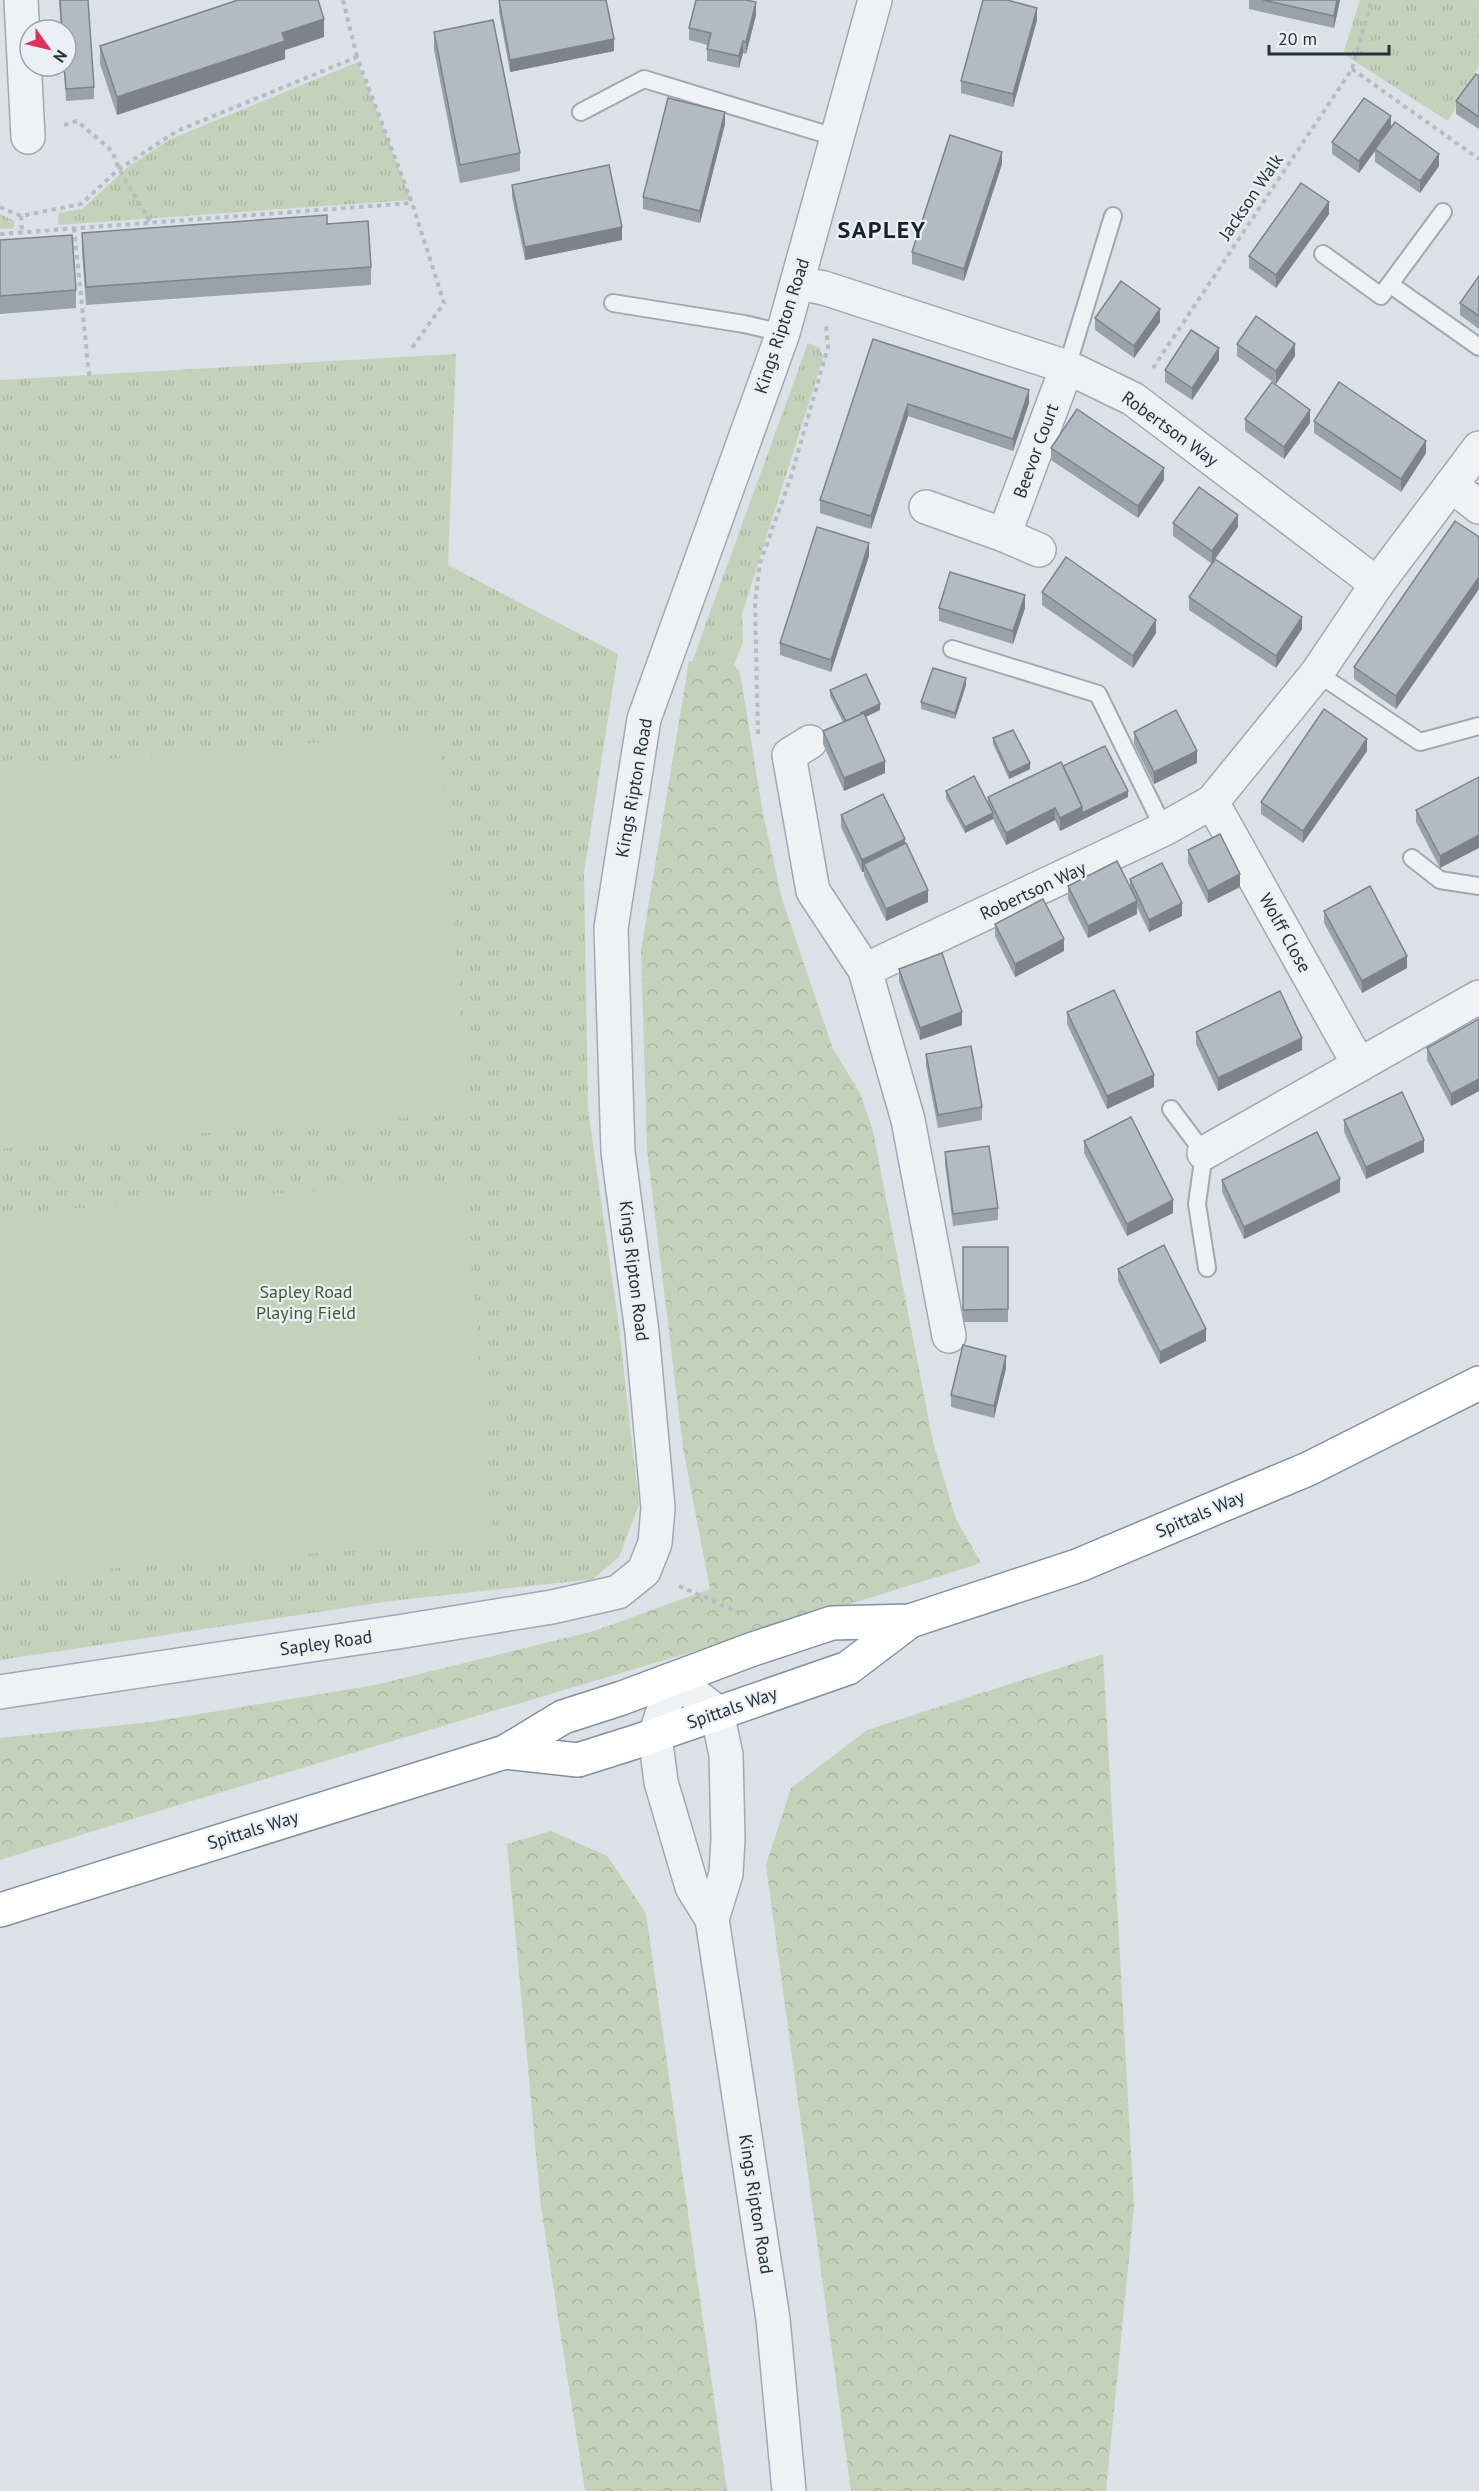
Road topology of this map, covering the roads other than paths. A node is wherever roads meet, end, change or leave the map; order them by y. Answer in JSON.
{"nodes":[{"id":1,"x":21,"y":0,"type":"edge"},
{"id":2,"x":875,"y":0,"type":"edge"},
{"id":3,"x":581,"y":112,"type":"dead end"},
{"id":4,"x":28,"y":137,"type":"road end"},
{"id":5,"x":838,"y":138,"type":"junction"},
{"id":6,"x":1443,"y":212,"type":"dead end"},
{"id":7,"x":1113,"y":216,"type":"dead end"},
{"id":8,"x":1323,"y":254,"type":"dead end"},
{"id":9,"x":811,"y":285,"type":"junction"},
{"id":10,"x":1391,"y":285,"type":"junction"},
{"id":11,"x":613,"y":303,"type":"dead end"},
{"id":12,"x":783,"y":333,"type":"junction"},
{"id":13,"x":1479,"y":347,"type":"edge"},
{"id":14,"x":1067,"y":367,"type":"junction"},
{"id":15,"x":1479,"y":448,"type":"edge"},
{"id":16,"x":1451,"y":485,"type":"junction"},
{"id":17,"x":926,"y":507,"type":"dead end"},
{"id":18,"x":1479,"y":507,"type":"edge"},
{"id":19,"x":1004,"y":535,"type":"junction"},
{"id":20,"x":1039,"y":550,"type":"dead end"},
{"id":21,"x":1377,"y":584,"type":"junction"},
{"id":22,"x":952,"y":649,"type":"dead end"},
{"id":23,"x":1317,"y":673,"type":"junction"},
{"id":24,"x":1479,"y":726,"type":"edge"},
{"id":25,"x":810,"y":742,"type":"dead end"},
{"id":26,"x":1212,"y":802,"type":"junction"},
{"id":27,"x":1164,"y":829,"type":"junction"},
{"id":28,"x":1412,"y":858,"type":"dead end"},
{"id":29,"x":1479,"y":886,"type":"edge"},
{"id":30,"x":865,"y":970,"type":"junction"},
{"id":31,"x":1479,"y":998,"type":"edge"},
{"id":32,"x":1359,"y":1065,"type":"junction"},
{"id":33,"x":1171,"y":1109,"type":"dead end"},
{"id":34,"x":1204,"y":1153,"type":"junction"},
{"id":35,"x":1207,"y":1268,"type":"dead end"},
{"id":36,"x":949,"y":1336,"type":"dead end"},
{"id":37,"x":1479,"y":1383,"type":"edge"},
{"id":38,"x":644,"y":1570,"type":"joint"},
{"id":39,"x":910,"y":1622,"type":"junction"},
{"id":40,"x":674,"y":1679,"type":"junction"},
{"id":41,"x":0,"y":1692,"type":"edge"},
{"id":42,"x":717,"y":1712,"type":"junction"},
{"id":43,"x":655,"y":1735,"type":"junction"},
{"id":44,"x":506,"y":1752,"type":"junction"},
{"id":45,"x":0,"y":1910,"type":"edge"},
{"id":46,"x":712,"y":1919,"type":"junction"},
{"id":47,"x":789,"y":2491,"type":"edge"}],
"edges":[{"from":1,"to":4,"type":"street"},
{"from":2,"to":5,"type":"street","name":"Kings Ripton Road"},
{"from":3,"to":5,"type":"lane"},
{"from":5,"to":9,"type":"street","name":"Kings Ripton Road"},
{"from":6,"to":10,"type":"lane"},
{"from":7,"to":14,"type":"lane"},
{"from":8,"to":10,"type":"lane"},
{"from":9,"to":12,"type":"street","name":"Kings Ripton Road"},
{"from":9,"to":14,"type":"street","name":"Robertson Way"},
{"from":10,"to":13,"type":"lane"},
{"from":11,"to":12,"type":"lane"},
{"from":12,"to":38,"type":"street","name":"Kings Ripton Road"},
{"from":14,"to":19,"type":"street","name":"Beevor Court"},
{"from":14,"to":21,"type":"street","name":"Robertson Way"},
{"from":15,"to":16,"type":"street","name":"Robertson Way"},
{"from":16,"to":18,"type":"street"},
{"from":16,"to":21,"type":"street","name":"Robertson Way"},
{"from":17,"to":19,"type":"street"},
{"from":19,"to":20,"type":"street"},
{"from":21,"to":23,"type":"street","name":"Robertson Way"},
{"from":22,"to":27,"type":"lane"},
{"from":23,"to":24,"type":"lane"},
{"from":23,"to":26,"type":"street","name":"Robertson Way"},
{"from":25,"to":30,"type":"street"},
{"from":26,"to":27,"type":"street","name":"Robertson Way"},
{"from":26,"to":32,"type":"street","name":"Wolff Close"},
{"from":27,"to":30,"type":"street","name":"Robertson Way"},
{"from":28,"to":29,"type":"lane"},
{"from":30,"to":36,"type":"street"},
{"from":31,"to":32,"type":"street"},
{"from":32,"to":34,"type":"street"},
{"from":33,"to":34,"type":"lane"},
{"from":34,"to":35,"type":"lane"},
{"from":37,"to":39,"type":"highway","name":"Spittals Way"},
{"from":38,"to":41,"type":"street","name":"Sapley Road"},
{"from":39,"to":40,"type":"highway","name":"Spittals Way"},
{"from":39,"to":42,"type":"highway","name":"Spittals Way"},
{"from":40,"to":42,"type":"street"},
{"from":40,"to":43,"type":"street","name":"Kings Ripton Road"},
{"from":40,"to":44,"type":"highway","name":"Spittals Way"},
{"from":42,"to":43,"type":"highway","name":"Spittals Way"},
{"from":42,"to":46,"type":"street","name":"Kings Ripton Road"},
{"from":43,"to":44,"type":"highway","name":"Spittals Way"},
{"from":43,"to":46,"type":"street","name":"Kings Ripton Road"},
{"from":44,"to":45,"type":"highway","name":"Spittals Way"},
{"from":46,"to":47,"type":"street","name":"Kings Ripton Road"}]}
